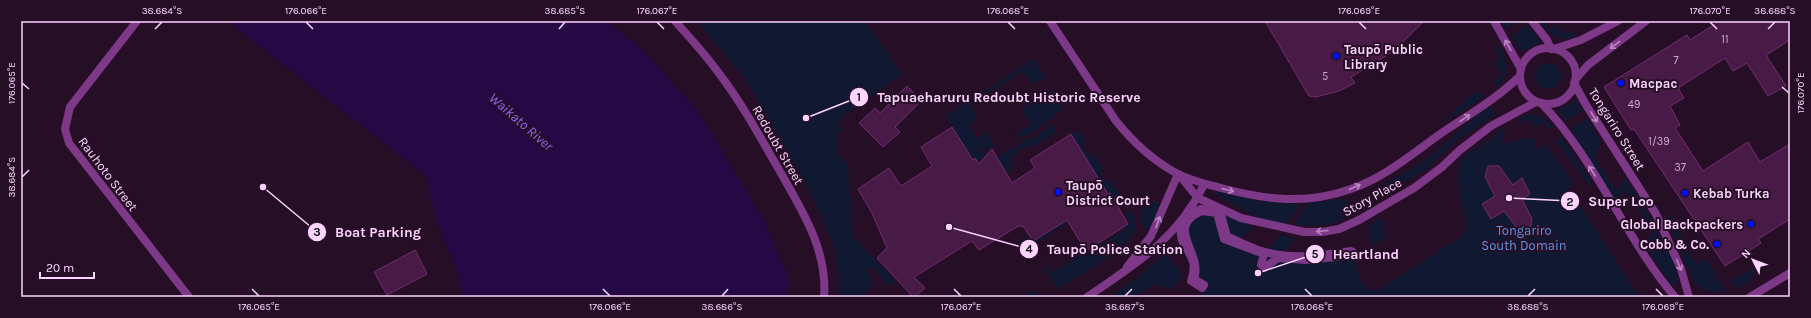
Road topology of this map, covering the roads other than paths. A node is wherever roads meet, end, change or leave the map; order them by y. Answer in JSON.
{"nodes":[{"id":1,"x":137,"y":21,"type":"edge"},
{"id":2,"x":675,"y":21,"type":"edge"},
{"id":3,"x":1050,"y":21,"type":"edge"},
{"id":4,"x":1494,"y":21,"type":"edge"},
{"id":5,"x":1532,"y":21,"type":"edge"},
{"id":6,"x":1618,"y":21,"type":"edge"},
{"id":7,"x":1646,"y":21,"type":"edge"},
{"id":8,"x":1553,"y":49,"type":"junction"},
{"id":9,"x":1520,"y":73,"type":"junction"},
{"id":10,"x":1575,"y":81,"type":"junction"},
{"id":11,"x":1538,"y":102,"type":"junction"},
{"id":12,"x":1178,"y":174,"type":"junction"},
{"id":13,"x":1204,"y":185,"type":"junction"},
{"id":14,"x":1198,"y":198,"type":"junction"},
{"id":15,"x":1790,"y":273,"type":"edge"},
{"id":16,"x":1107,"y":283,"type":"junction"},
{"id":17,"x":1202,"y":288,"type":"joint"},
{"id":18,"x":189,"y":297,"type":"edge"},
{"id":19,"x":824,"y":297,"type":"edge"},
{"id":20,"x":1087,"y":297,"type":"edge"},
{"id":21,"x":1675,"y":297,"type":"edge"},
{"id":22,"x":1689,"y":297,"type":"edge"},
{"id":23,"x":1750,"y":297,"type":"edge"}],
"edges":[{"from":1,"to":18,"type":"street","name":"Rauhoto Street"},
{"from":2,"to":19,"type":"street","name":"Redoubt Street"},
{"from":3,"to":12,"type":"street","name":"Story Place"},
{"from":9,"to":4,"type":"street","one_way":true},
{"from":5,"to":8,"type":"street"},
{"from":6,"to":8,"type":"street"},
{"from":7,"to":10,"type":"street","one_way":true},
{"from":8,"to":9,"type":"street"},
{"from":8,"to":10,"type":"street"},
{"from":9,"to":11,"type":"street"},
{"from":13,"to":9,"type":"street","name":"Story Place","one_way":true},
{"from":10,"to":11,"type":"street"},
{"from":10,"to":22,"type":"street","name":"Tongariro Street","one_way":true},
{"from":11,"to":14,"type":"street","name":"Story Place","one_way":true},
{"from":21,"to":11,"type":"street","one_way":true},
{"from":12,"to":13,"type":"street","name":"Story Place"},
{"from":12,"to":14,"type":"street","name":"Story Place"},
{"from":16,"to":12,"type":"street","one_way":true},
{"from":13,"to":14,"type":"street"},
{"from":14,"to":16,"type":"street"},
{"from":15,"to":23,"type":"street"},
{"from":16,"to":20,"type":"street"},
{"from":17,"to":17,"type":"street"}]}
